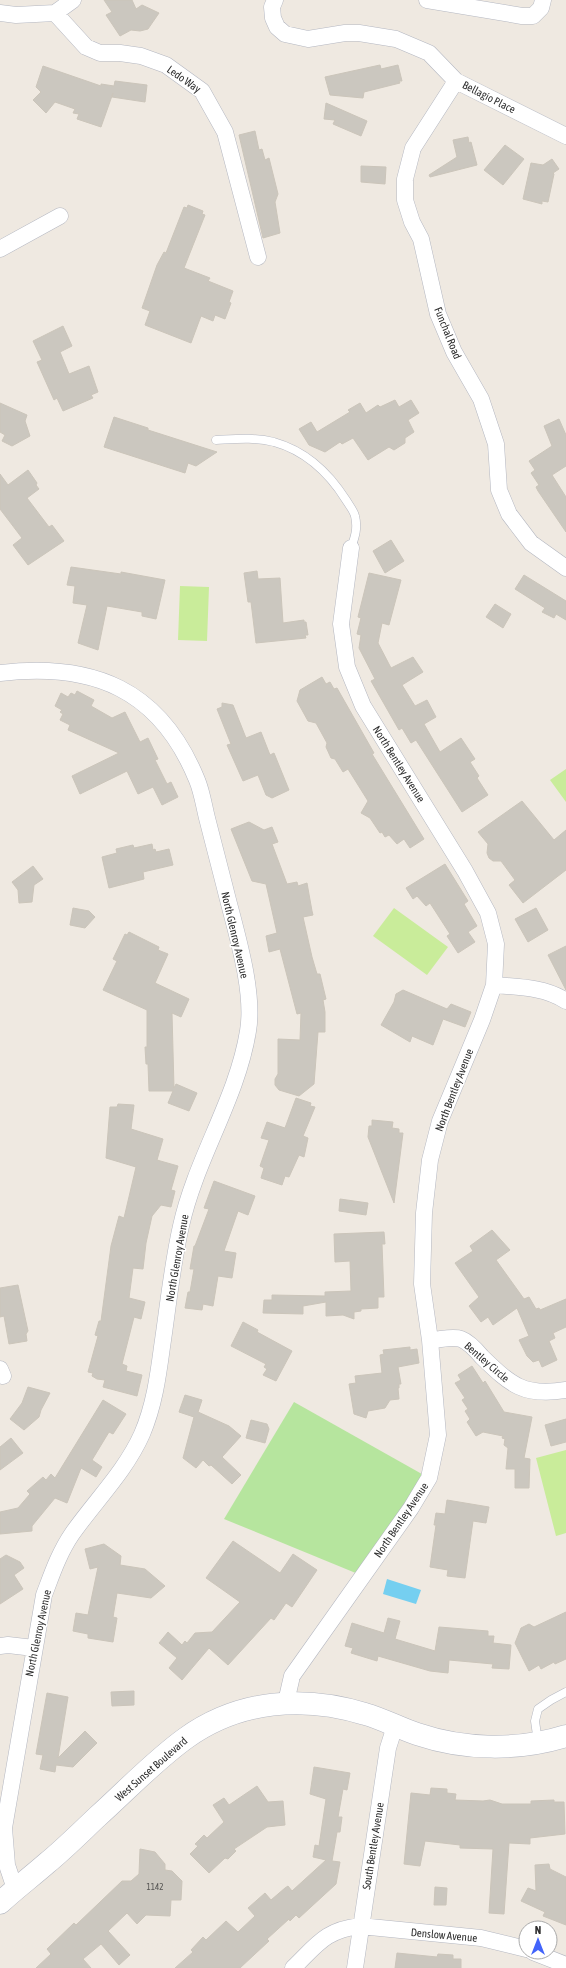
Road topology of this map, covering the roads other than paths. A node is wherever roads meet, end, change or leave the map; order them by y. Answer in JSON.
{"nodes":[{"id":1,"x":73,"y":0,"type":"edge"},
{"id":2,"x":427,"y":0,"type":"edge"},
{"id":3,"x":542,"y":0,"type":"edge"},
{"id":4,"x":273,"y":4,"type":"edge"},
{"id":5,"x":0,"y":13,"type":"edge"},
{"id":6,"x":55,"y":14,"type":"junction"},
{"id":7,"x":456,"y":81,"type":"junction"},
{"id":8,"x":566,"y":136,"type":"edge"},
{"id":9,"x":60,"y":216,"type":"dead end"},
{"id":10,"x":0,"y":249,"type":"edge"},
{"id":11,"x":258,"y":257,"type":"dead end"},
{"id":12,"x":216,"y":440,"type":"dead end"},
{"id":13,"x":351,"y":548,"type":"joint"},
{"id":14,"x":566,"y":568,"type":"edge"},
{"id":15,"x":0,"y":672,"type":"edge"},
{"id":16,"x":494,"y":985,"type":"junction"},
{"id":17,"x":566,"y":1001,"type":"edge"},
{"id":18,"x":430,"y":1340,"type":"junction"},
{"id":19,"x":566,"y":1390,"type":"edge"},
{"id":20,"x":0,"y":1646,"type":"edge"},
{"id":21,"x":34,"y":1648,"type":"junction"},
{"id":22,"x":566,"y":1692,"type":"edge"},
{"id":23,"x":286,"y":1702,"type":"junction"},
{"id":24,"x":395,"y":1726,"type":"junction"},
{"id":25,"x":566,"y":1736,"type":"edge"},
{"id":26,"x":538,"y":1743,"type":"junction"},
{"id":27,"x":7,"y":1896,"type":"edge"},
{"id":28,"x":360,"y":1926,"type":"junction"},
{"id":29,"x":518,"y":1947,"type":"edge"},
{"id":30,"x":552,"y":1960,"type":"edge"},
{"id":31,"x":566,"y":1966,"type":"edge"},
{"id":32,"x":293,"y":1968,"type":"edge"},
{"id":33,"x":355,"y":1968,"type":"edge"}],
"edges":[{"from":1,"to":6,"type":"street"},
{"from":2,"to":3,"type":"street"},
{"from":4,"to":7,"type":"street","name":"Bellagio Place"},
{"from":5,"to":6,"type":"street"},
{"from":6,"to":11,"type":"street","name":"Ledo Way"},
{"from":7,"to":8,"type":"street","name":"Bellagio Place"},
{"from":7,"to":14,"type":"street","name":"Funchal Road"},
{"from":9,"to":10,"type":"street"},
{"from":12,"to":13,"type":"lane"},
{"from":13,"to":16,"type":"street","name":"North Bentley Avenue"},
{"from":15,"to":21,"type":"street","name":"North Glenroy Avenue"},
{"from":16,"to":17,"type":"street"},
{"from":16,"to":18,"type":"street","name":"North Bentley Avenue"},
{"from":18,"to":19,"type":"street","name":"Bentley Circle"},
{"from":18,"to":23,"type":"street","name":"North Bentley Avenue"},
{"from":20,"to":21,"type":"street"},
{"from":21,"to":27,"type":"street","name":"North Glenroy Avenue"},
{"from":22,"to":26,"type":"lane"},
{"from":23,"to":24,"type":"main road","name":"West Sunset Boulevard"},
{"from":23,"to":27,"type":"main road","name":"West Sunset Boulevard"},
{"from":24,"to":26,"type":"main road","name":"West Sunset Boulevard"},
{"from":24,"to":28,"type":"street","name":"South Bentley Avenue"},
{"from":25,"to":26,"type":"main road","name":"West Sunset Boulevard"},
{"from":28,"to":29,"type":"street","name":"Denslow Avenue"},
{"from":28,"to":32,"type":"street","name":"Denslow Avenue"},
{"from":28,"to":33,"type":"street","name":"South Bentley Avenue"},
{"from":30,"to":31,"type":"street"}]}
